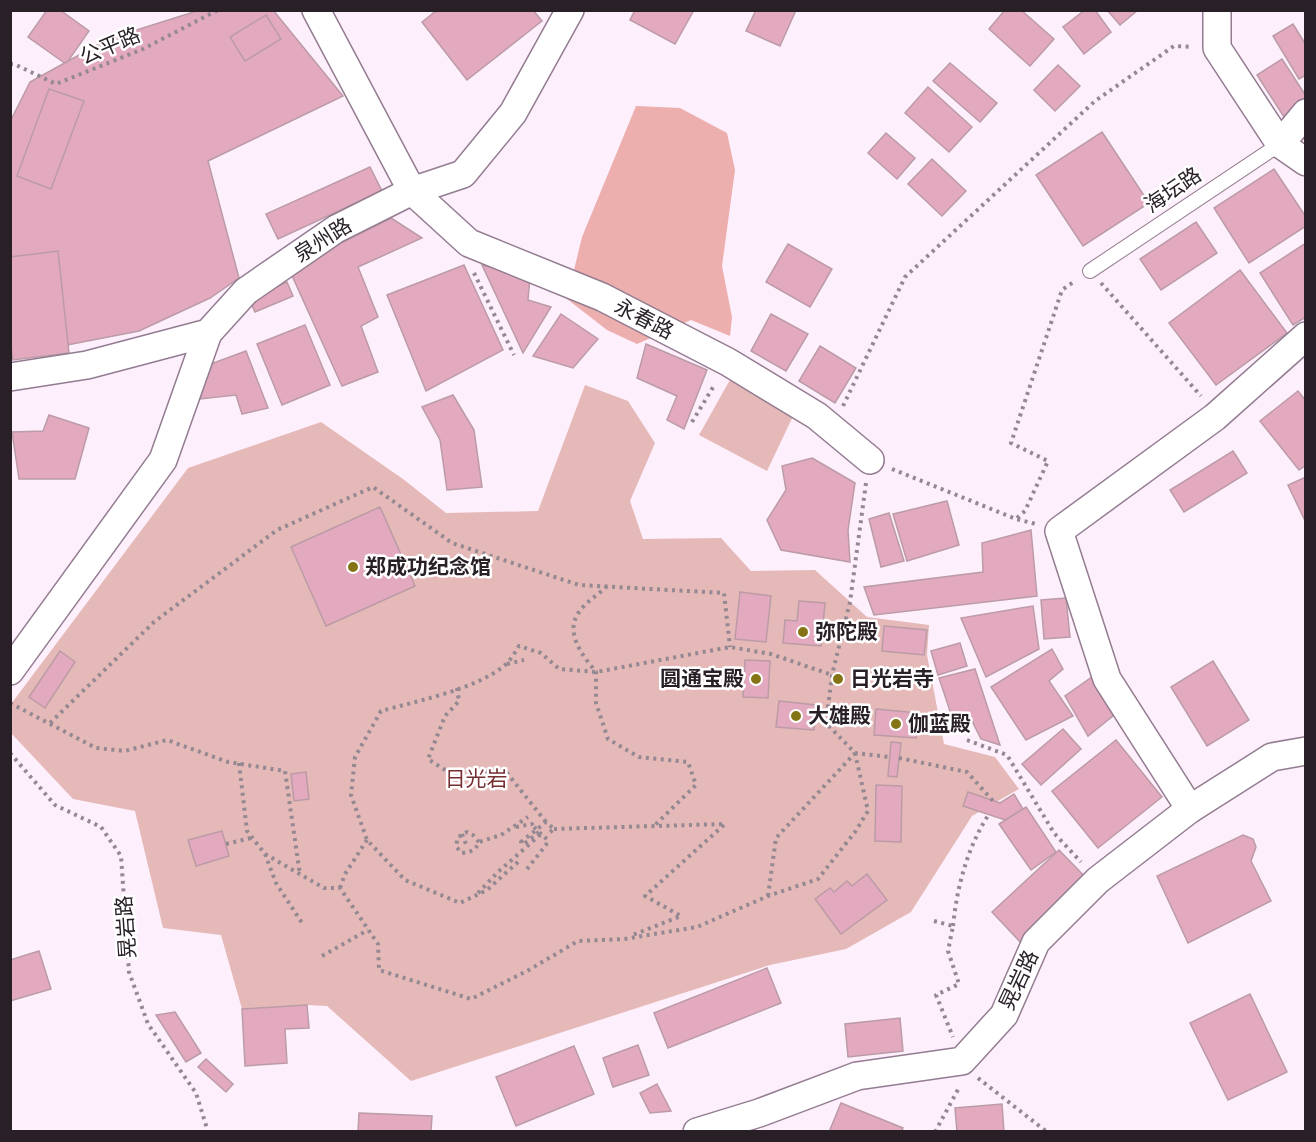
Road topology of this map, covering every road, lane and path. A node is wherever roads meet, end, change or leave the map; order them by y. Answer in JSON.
{"nodes":[{"id":1,"x":218,"y":10,"type":"edge"},
{"id":2,"x":316,"y":10,"type":"edge"},
{"id":3,"x":570,"y":10,"type":"edge"},
{"id":4,"x":1217,"y":10,"type":"edge"},
{"id":5,"x":1217,"y":48,"type":"junction"},
{"id":6,"x":10,"y":64,"type":"edge"},
{"id":7,"x":1305,"y":113,"type":"edge"},
{"id":8,"x":1280,"y":144,"type":"junction"},
{"id":9,"x":1305,"y":162,"type":"edge"},
{"id":10,"x":412,"y":191,"type":"junction"},
{"id":11,"x":469,"y":243,"type":"junction"},
{"id":12,"x":1090,"y":271,"type":"junction"},
{"id":13,"x":208,"y":333,"type":"junction"},
{"id":14,"x":1305,"y":336,"type":"edge"},
{"id":15,"x":514,"y":355,"type":"dead end"},
{"id":16,"x":728,"y":362,"type":"junction"},
{"id":17,"x":10,"y":377,"type":"edge"},
{"id":18,"x":1204,"y":400,"type":"dead end"},
{"id":19,"x":692,"y":422,"type":"dead end"},
{"id":20,"x":832,"y":429,"type":"junction"},
{"id":21,"x":870,"y":460,"type":"junction"},
{"id":22,"x":1016,"y":519,"type":"junction"},
{"id":23,"x":1059,"y":531,"type":"junction"},
{"id":24,"x":608,"y":585,"type":"junction"},
{"id":25,"x":730,"y":647,"type":"junction"},
{"id":26,"x":524,"y":660,"type":"dead end"},
{"id":27,"x":506,"y":664,"type":"junction"},
{"id":28,"x":10,"y":671,"type":"edge"},
{"id":29,"x":596,"y":672,"type":"junction"},
{"id":30,"x":832,"y":675,"type":"junction"},
{"id":31,"x":457,"y":688,"type":"junction"},
{"id":32,"x":10,"y":703,"type":"edge"},
{"id":33,"x":50,"y":723,"type":"junction"},
{"id":34,"x":967,"y":740,"type":"dead end"},
{"id":35,"x":1305,"y":752,"type":"edge"},
{"id":36,"x":10,"y":753,"type":"edge"},
{"id":37,"x":855,"y":753,"type":"junction"},
{"id":38,"x":889,"y":757,"type":"dead end"},
{"id":39,"x":899,"y":758,"type":"dead end"},
{"id":40,"x":239,"y":763,"type":"junction"},
{"id":41,"x":993,"y":801,"type":"dead end"},
{"id":42,"x":1190,"y":808,"type":"junction"},
{"id":43,"x":989,"y":814,"type":"dead end"},
{"id":44,"x":528,"y":817,"type":"dead end"},
{"id":45,"x":546,"y":822,"type":"junction"},
{"id":46,"x":654,"y":826,"type":"junction"},
{"id":47,"x":514,"y":827,"type":"junction"},
{"id":48,"x":554,"y":829,"type":"junction"},
{"id":49,"x":549,"y":833,"type":"dead end"},
{"id":50,"x":462,"y":834,"type":"junction"},
{"id":51,"x":541,"y":834,"type":"junction"},
{"id":52,"x":252,"y":837,"type":"junction"},
{"id":53,"x":367,"y":840,"type":"junction"},
{"id":54,"x":479,"y":842,"type":"junction"},
{"id":55,"x":226,"y":844,"type":"dead end"},
{"id":56,"x":466,"y":844,"type":"dead end"},
{"id":57,"x":265,"y":854,"type":"junction"},
{"id":58,"x":519,"y":862,"type":"dead end"},
{"id":59,"x":527,"y":869,"type":"dead end"},
{"id":60,"x":300,"y":875,"type":"junction"},
{"id":61,"x":1098,"y":880,"type":"junction"},
{"id":62,"x":340,"y":888,"type":"junction"},
{"id":63,"x":768,"y":896,"type":"junction"},
{"id":64,"x":474,"y":897,"type":"junction"},
{"id":65,"x":934,"y":921,"type":"dead end"},
{"id":66,"x":304,"y":926,"type":"dead end"},
{"id":67,"x":953,"y":926,"type":"junction"},
{"id":68,"x":368,"y":930,"type":"junction"},
{"id":69,"x":624,"y":939,"type":"junction"},
{"id":70,"x":322,"y":956,"type":"dead end"},
{"id":71,"x":962,"y":1061,"type":"junction"},
{"id":72,"x":208,"y":1131,"type":"edge"},
{"id":73,"x":697,"y":1131,"type":"edge"},
{"id":74,"x":935,"y":1131,"type":"edge"},
{"id":75,"x":1047,"y":1131,"type":"edge"}],
"edges":[{"from":1,"to":6,"type":"path","name":"公平路"},
{"from":2,"to":10,"type":"street","name":"永春路"},
{"from":3,"to":10,"type":"street","name":"泉州路"},
{"from":4,"to":5,"type":"street"},
{"from":5,"to":8,"type":"street"},
{"from":5,"to":20,"type":"path"},
{"from":7,"to":8,"type":"street"},
{"from":8,"to":9,"type":"street"},
{"from":8,"to":12,"type":"lane","name":"海坛路"},
{"from":10,"to":11,"type":"street","name":"永春路"},
{"from":10,"to":13,"type":"street","name":"泉州路"},
{"from":11,"to":15,"type":"path"},
{"from":11,"to":16,"type":"street","name":"永春路"},
{"from":12,"to":18,"type":"path"},
{"from":12,"to":22,"type":"path"},
{"from":13,"to":17,"type":"street"},
{"from":13,"to":28,"type":"street"},
{"from":14,"to":23,"type":"street"},
{"from":16,"to":19,"type":"path"},
{"from":16,"to":20,"type":"street","name":"永春路"},
{"from":20,"to":21,"type":"street","name":"永春路"},
{"from":21,"to":22,"type":"path"},
{"from":21,"to":30,"type":"path"},
{"from":22,"to":23,"type":"path"},
{"from":23,"to":42,"type":"street"},
{"from":24,"to":25,"type":"path"},
{"from":24,"to":29,"type":"path"},
{"from":24,"to":33,"type":"path"},
{"from":25,"to":29,"type":"path"},
{"from":25,"to":30,"type":"path"},
{"from":26,"to":27,"type":"path"},
{"from":27,"to":29,"type":"path"},
{"from":27,"to":31,"type":"path"},
{"from":29,"to":46,"type":"path"},
{"from":30,"to":37,"type":"path"},
{"from":31,"to":45,"type":"path"},
{"from":31,"to":53,"type":"path"},
{"from":32,"to":33,"type":"path"},
{"from":33,"to":40,"type":"path"},
{"from":34,"to":61,"type":"path"},
{"from":35,"to":42,"type":"street","name":"晃岩路"},
{"from":36,"to":72,"type":"path","name":"晃岩路"},
{"from":37,"to":38,"type":"path"},
{"from":37,"to":63,"type":"path"},
{"from":37,"to":63,"type":"path"},
{"from":39,"to":41,"type":"path"},
{"from":40,"to":52,"type":"path"},
{"from":40,"to":60,"type":"path"},
{"from":42,"to":61,"type":"street","name":"晃岩路"},
{"from":43,"to":67,"type":"path"},
{"from":44,"to":47,"type":"path"},
{"from":45,"to":48,"type":"path"},
{"from":45,"to":51,"type":"path"},
{"from":46,"to":48,"type":"path"},
{"from":46,"to":69,"type":"path"},
{"from":47,"to":51,"type":"path","bridge":true},
{"from":47,"to":54,"type":"path"},
{"from":48,"to":49,"type":"path"},
{"from":50,"to":54,"type":"path"},
{"from":50,"to":54,"type":"path"},
{"from":50,"to":56,"type":"path"},
{"from":51,"to":59,"type":"path"},
{"from":51,"to":64,"type":"path"},
{"from":52,"to":55,"type":"path"},
{"from":52,"to":57,"type":"path"},
{"from":53,"to":62,"type":"path"},
{"from":53,"to":64,"type":"path"},
{"from":57,"to":60,"type":"path"},
{"from":57,"to":66,"type":"path"},
{"from":58,"to":64,"type":"path"},
{"from":60,"to":62,"type":"path"},
{"from":61,"to":71,"type":"street","name":"晃岩路"},
{"from":62,"to":68,"type":"path"},
{"from":63,"to":69,"type":"path"},
{"from":65,"to":67,"type":"path"},
{"from":67,"to":71,"type":"path"},
{"from":68,"to":69,"type":"path"},
{"from":68,"to":70,"type":"path"},
{"from":71,"to":73,"type":"street"},
{"from":71,"to":74,"type":"path"},
{"from":71,"to":75,"type":"path"}]}
